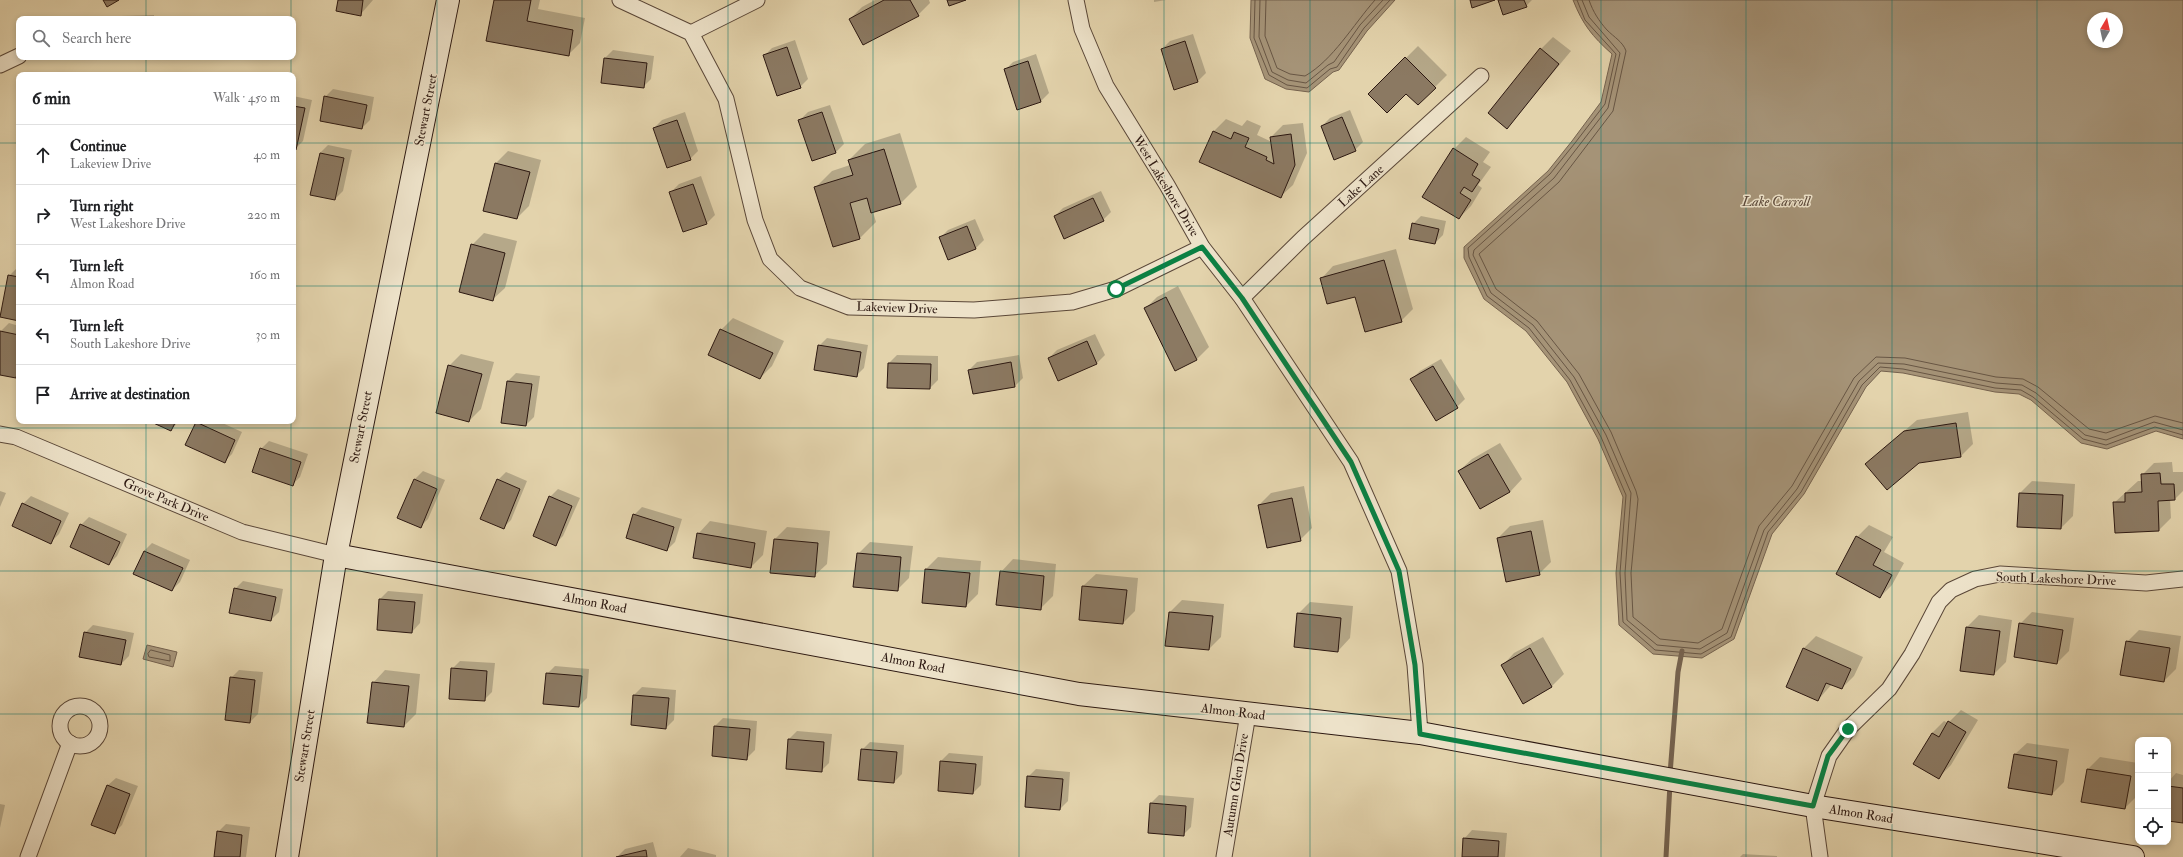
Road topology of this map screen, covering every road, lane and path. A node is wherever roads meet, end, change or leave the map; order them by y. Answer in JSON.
{"nodes":[{"id":1,"x":448,"y":0,"type":"edge"},
{"id":2,"x":620,"y":0,"type":"edge"},
{"id":3,"x":758,"y":0,"type":"edge"},
{"id":4,"x":1076,"y":0,"type":"edge"},
{"id":5,"x":691,"y":33,"type":"junction"},
{"id":6,"x":16,"y":58,"type":"edge"},
{"id":7,"x":0,"y":66,"type":"edge"},
{"id":8,"x":1481,"y":76,"type":"dead end"},
{"id":9,"x":1202,"y":247,"type":"junction"},
{"id":10,"x":1242,"y":298,"type":"junction"},
{"id":11,"x":0,"y":434,"type":"edge"},
{"id":12,"x":336,"y":555,"type":"junction"},
{"id":13,"x":2183,"y":579,"type":"edge"},
{"id":14,"x":1248,"y":714,"type":"junction"},
{"id":15,"x":1420,"y":734,"type":"junction"},
{"id":16,"x":70,"y":743,"type":"dead end"},
{"id":17,"x":1813,"y":806,"type":"junction"},
{"id":18,"x":28,"y":857,"type":"edge"},
{"id":19,"x":287,"y":857,"type":"edge"},
{"id":20,"x":1224,"y":857,"type":"edge"},
{"id":21,"x":1820,"y":857,"type":"edge"},
{"id":22,"x":2133,"y":857,"type":"edge"}],
"edges":[{"from":1,"to":12,"type":"street","name":"Stewart Street"},
{"from":2,"to":5,"type":"street"},
{"from":3,"to":5,"type":"street"},
{"from":4,"to":9,"type":"street","name":"West Lakeshore Drive"},
{"from":5,"to":9,"type":"street","name":"Lakeview Drive"},
{"from":6,"to":7,"type":"street"},
{"from":8,"to":10,"type":"street","name":"Lake Lane"},
{"from":9,"to":10,"type":"street","name":"West Lakeshore Drive"},
{"from":10,"to":15,"type":"street","name":"West Lakeshore Drive"},
{"from":11,"to":12,"type":"street","name":"Grove Park Drive"},
{"from":12,"to":14,"type":"street","name":"Almon Road"},
{"from":12,"to":19,"type":"street","name":"Stewart Street"},
{"from":13,"to":17,"type":"street","name":"South Lakeshore Drive"},
{"from":14,"to":15,"type":"street","name":"Almon Road"},
{"from":14,"to":20,"type":"street","name":"Autumn Glen Drive"},
{"from":15,"to":17,"type":"street","name":"Almon Road"},
{"from":16,"to":18,"type":"street"},
{"from":17,"to":21,"type":"street"},
{"from":17,"to":22,"type":"street","name":"Almon Road"}]}
